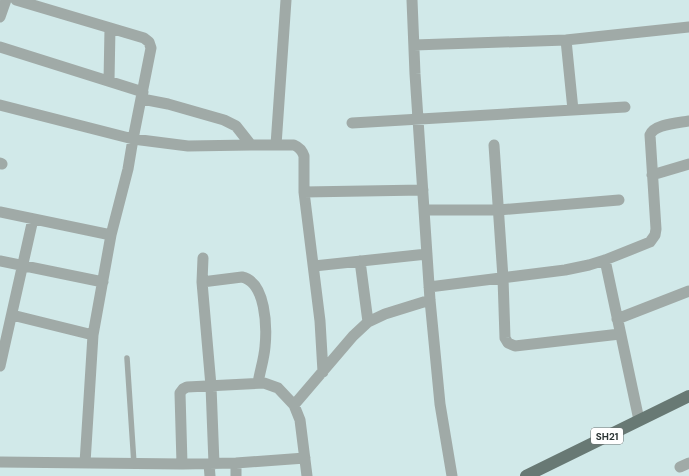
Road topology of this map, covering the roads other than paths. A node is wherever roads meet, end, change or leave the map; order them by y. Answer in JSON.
{"nodes":[{"id":1,"x":6,"y":0,"type":"edge"},
{"id":2,"x":16,"y":0,"type":"edge"},
{"id":3,"x":286,"y":0,"type":"edge"},
{"id":4,"x":412,"y":0,"type":"edge"},
{"id":5,"x":0,"y":17,"type":"edge"},
{"id":6,"x":689,"y":27,"type":"edge"},
{"id":7,"x":110,"y":28,"type":"junction"},
{"id":8,"x":566,"y":40,"type":"junction"},
{"id":9,"x":414,"y":45,"type":"junction"},
{"id":10,"x":0,"y":47,"type":"edge"},
{"id":11,"x":109,"y":81,"type":"junction"},
{"id":12,"x":142,"y":95,"type":"junction"},
{"id":13,"x":0,"y":105,"type":"edge"},
{"id":14,"x":625,"y":106,"type":"dead end"},
{"id":15,"x":573,"y":110,"type":"junction"},
{"id":16,"x":418,"y":119,"type":"junction"},
{"id":17,"x":689,"y":121,"type":"edge"},
{"id":18,"x":352,"y":123,"type":"dead end"},
{"id":19,"x":132,"y":139,"type":"junction"},
{"id":20,"x":251,"y":144,"type":"junction"},
{"id":21,"x":276,"y":145,"type":"junction"},
{"id":22,"x":494,"y":145,"type":"dead end"},
{"id":23,"x":689,"y":164,"type":"edge"},
{"id":24,"x":652,"y":175,"type":"junction"},
{"id":25,"x":422,"y":190,"type":"junction"},
{"id":26,"x":304,"y":192,"type":"junction"},
{"id":27,"x":619,"y":200,"type":"dead end"},
{"id":28,"x":424,"y":210,"type":"junction"},
{"id":29,"x":498,"y":210,"type":"junction"},
{"id":30,"x":0,"y":212,"type":"edge"},
{"id":31,"x":33,"y":219,"type":"junction"},
{"id":32,"x":111,"y":235,"type":"junction"},
{"id":33,"x":427,"y":254,"type":"junction"},
{"id":34,"x":203,"y":258,"type":"dead end"},
{"id":35,"x":605,"y":260,"type":"junction"},
{"id":36,"x":0,"y":261,"type":"edge"},
{"id":37,"x":360,"y":261,"type":"junction"},
{"id":38,"x":22,"y":266,"type":"junction"},
{"id":39,"x":314,"y":266,"type":"junction"},
{"id":40,"x":503,"y":278,"type":"junction"},
{"id":41,"x":103,"y":282,"type":"junction"},
{"id":42,"x":202,"y":282,"type":"junction"},
{"id":43,"x":429,"y":287,"type":"junction"},
{"id":44,"x":689,"y":291,"type":"edge"},
{"id":45,"x":430,"y":300,"type":"junction"},
{"id":46,"x":12,"y":315,"type":"junction"},
{"id":47,"x":617,"y":319,"type":"junction"},
{"id":48,"x":368,"y":322,"type":"junction"},
{"id":49,"x":620,"y":334,"type":"junction"},
{"id":50,"x":93,"y":335,"type":"junction"},
{"id":51,"x":127,"y":358,"type":"dead end"},
{"id":52,"x":0,"y":365,"type":"edge"},
{"id":53,"x":323,"y":372,"type":"junction"},
{"id":54,"x":258,"y":383,"type":"junction"},
{"id":55,"x":211,"y":386,"type":"junction"},
{"id":56,"x":689,"y":396,"type":"edge"},
{"id":57,"x":294,"y":404,"type":"junction"},
{"id":58,"x":639,"y":420,"type":"junction"},
{"id":59,"x":305,"y":458,"type":"junction"},
{"id":60,"x":0,"y":462,"type":"edge"},
{"id":61,"x":85,"y":463,"type":"junction"},
{"id":62,"x":236,"y":463,"type":"junction"},
{"id":63,"x":134,"y":464,"type":"junction"},
{"id":64,"x":182,"y":464,"type":"junction"},
{"id":65,"x":212,"y":464,"type":"junction"},
{"id":66,"x":538,"y":473,"type":"edge"},
{"id":67,"x":210,"y":476,"type":"edge"},
{"id":68,"x":236,"y":476,"type":"edge"},
{"id":69,"x":307,"y":476,"type":"edge"},
{"id":70,"x":452,"y":476,"type":"edge"},
{"id":71,"x":526,"y":476,"type":"edge"}],
"edges":[{"from":1,"to":5,"type":"street"},
{"from":2,"to":7,"type":"street"},
{"from":3,"to":21,"type":"street"},
{"from":4,"to":9,"type":"street"},
{"from":6,"to":8,"type":"street"},
{"from":7,"to":11,"type":"street"},
{"from":7,"to":12,"type":"street"},
{"from":8,"to":9,"type":"street"},
{"from":8,"to":15,"type":"street"},
{"from":9,"to":16,"type":"street"},
{"from":10,"to":11,"type":"street"},
{"from":11,"to":12,"type":"street"},
{"from":12,"to":19,"type":"street"},
{"from":12,"to":20,"type":"street"},
{"from":13,"to":19,"type":"street"},
{"from":14,"to":15,"type":"street"},
{"from":15,"to":16,"type":"street"},
{"from":16,"to":18,"type":"street"},
{"from":16,"to":25,"type":"street"},
{"from":17,"to":24,"type":"street"},
{"from":19,"to":20,"type":"street"},
{"from":19,"to":32,"type":"street"},
{"from":20,"to":21,"type":"street"},
{"from":21,"to":26,"type":"street"},
{"from":22,"to":29,"type":"street"},
{"from":23,"to":24,"type":"street"},
{"from":24,"to":35,"type":"street"},
{"from":25,"to":26,"type":"street"},
{"from":25,"to":28,"type":"street"},
{"from":26,"to":39,"type":"street"},
{"from":27,"to":29,"type":"street"},
{"from":28,"to":29,"type":"street"},
{"from":28,"to":33,"type":"street"},
{"from":29,"to":40,"type":"street"},
{"from":30,"to":31,"type":"street"},
{"from":31,"to":32,"type":"street"},
{"from":31,"to":38,"type":"street"},
{"from":32,"to":41,"type":"street"},
{"from":33,"to":37,"type":"street"},
{"from":33,"to":43,"type":"street"},
{"from":34,"to":42,"type":"street"},
{"from":35,"to":40,"type":"street"},
{"from":35,"to":47,"type":"street"},
{"from":36,"to":38,"type":"street"},
{"from":37,"to":39,"type":"street"},
{"from":37,"to":48,"type":"street"},
{"from":38,"to":41,"type":"street"},
{"from":38,"to":46,"type":"street"},
{"from":39,"to":53,"type":"street"},
{"from":40,"to":43,"type":"street"},
{"from":40,"to":49,"type":"street"},
{"from":41,"to":50,"type":"street"},
{"from":42,"to":54,"type":"street"},
{"from":42,"to":55,"type":"street"},
{"from":43,"to":45,"type":"street"},
{"from":44,"to":47,"type":"street"},
{"from":45,"to":48,"type":"street"},
{"from":45,"to":70,"type":"street"},
{"from":46,"to":50,"type":"street"},
{"from":46,"to":52,"type":"street"},
{"from":47,"to":49,"type":"street"},
{"from":48,"to":53,"type":"street"},
{"from":49,"to":58,"type":"street"},
{"from":50,"to":61,"type":"street"},
{"from":51,"to":63,"type":"lane"},
{"from":53,"to":57,"type":"street"},
{"from":54,"to":55,"type":"street"},
{"from":54,"to":57,"type":"street"},
{"from":55,"to":64,"type":"street"},
{"from":55,"to":65,"type":"street"},
{"from":56,"to":58,"type":"main road","number":"SH21"},
{"from":57,"to":59,"type":"street"},
{"from":58,"to":66,"type":"main road","number":"SH21"},
{"from":59,"to":62,"type":"street"},
{"from":59,"to":69,"type":"street"},
{"from":60,"to":61,"type":"street"},
{"from":61,"to":63,"type":"street"},
{"from":62,"to":65,"type":"street"},
{"from":62,"to":68,"type":"street"},
{"from":63,"to":64,"type":"street"},
{"from":64,"to":65,"type":"street"},
{"from":65,"to":67,"type":"street"},
{"from":66,"to":71,"type":"main road","number":"SH21"}]}
